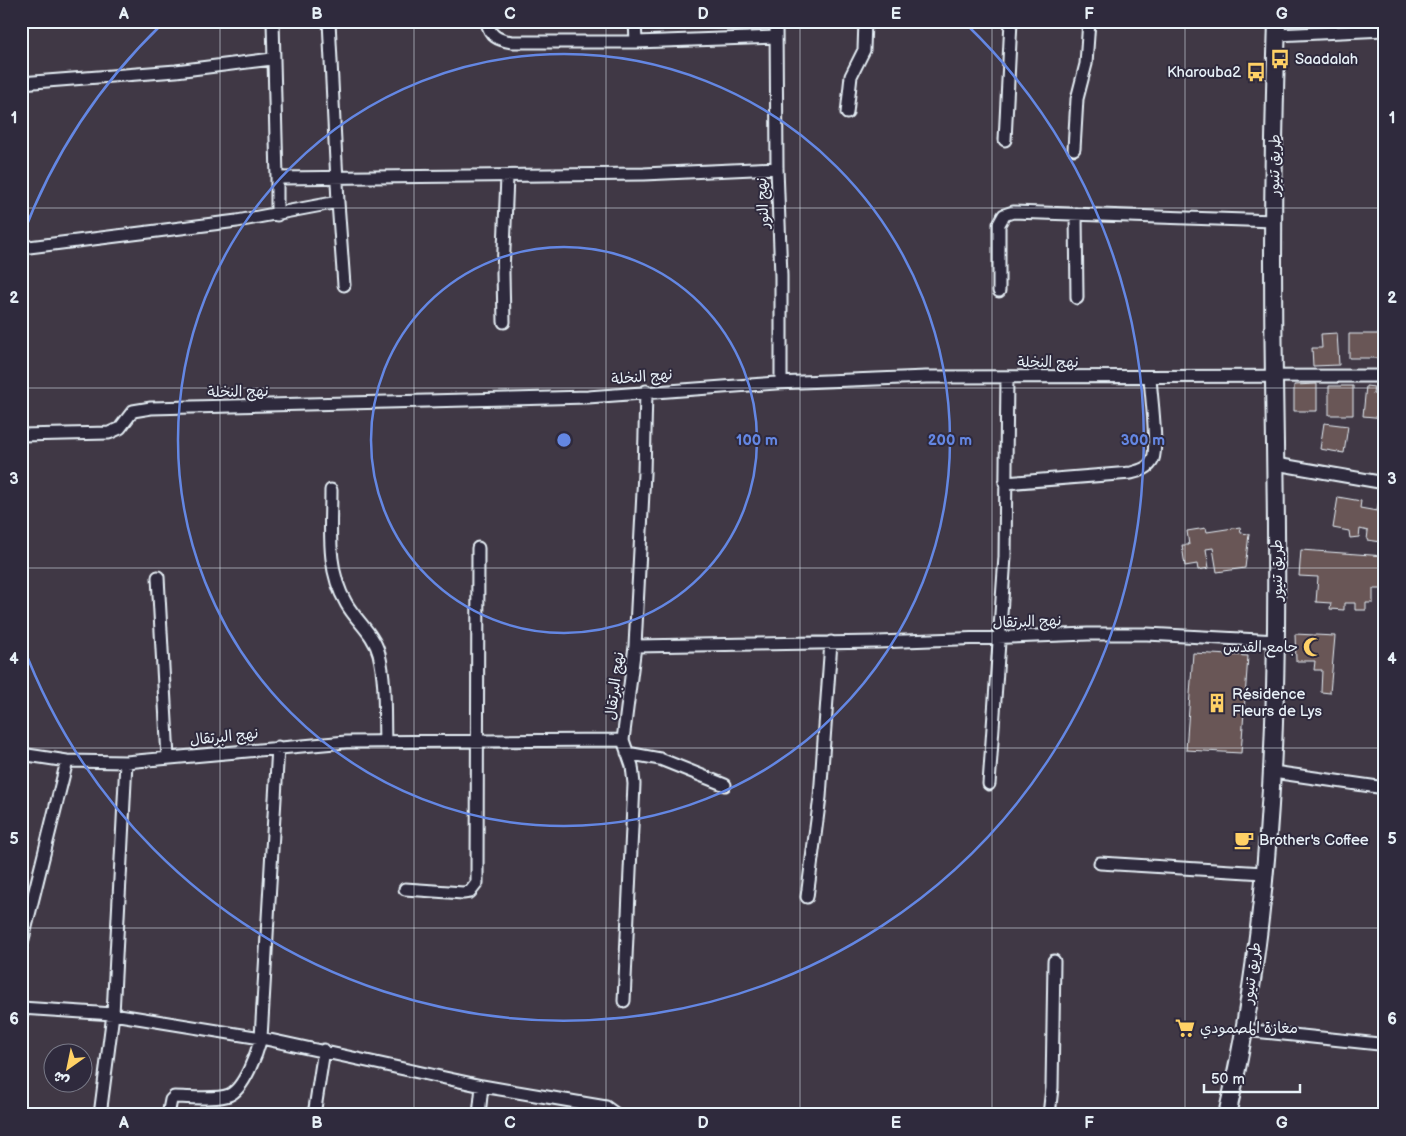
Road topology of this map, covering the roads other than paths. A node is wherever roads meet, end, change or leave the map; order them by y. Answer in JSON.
{"nodes":[{"id":1,"x":272,"y":21,"type":"edge"},
{"id":2,"x":329,"y":21,"type":"edge"},
{"id":3,"x":487,"y":21,"type":"edge"},
{"id":4,"x":635,"y":21,"type":"edge"},
{"id":5,"x":776,"y":21,"type":"edge"},
{"id":6,"x":865,"y":21,"type":"edge"},
{"id":7,"x":1011,"y":21,"type":"edge"},
{"id":8,"x":1089,"y":21,"type":"edge"},
{"id":9,"x":1277,"y":28,"type":"edge"},
{"id":10,"x":1385,"y":30,"type":"edge"},
{"id":11,"x":775,"y":37,"type":"junction"},
{"id":12,"x":636,"y":42,"type":"junction"},
{"id":13,"x":272,"y":59,"type":"junction"},
{"id":14,"x":21,"y":83,"type":"edge"},
{"id":15,"x":847,"y":113,"type":"dead end"},
{"id":16,"x":1005,"y":140,"type":"dead end"},
{"id":17,"x":1074,"y":149,"type":"dead end"},
{"id":18,"x":776,"y":168,"type":"junction"},
{"id":19,"x":508,"y":177,"type":"junction"},
{"id":20,"x":277,"y":178,"type":"junction"},
{"id":21,"x":336,"y":179,"type":"junction"},
{"id":22,"x":338,"y":202,"type":"junction"},
{"id":23,"x":1076,"y":214,"type":"junction"},
{"id":24,"x":277,"y":215,"type":"junction"},
{"id":25,"x":1274,"y":220,"type":"junction"},
{"id":26,"x":21,"y":248,"type":"edge"},
{"id":27,"x":344,"y":285,"type":"dead end"},
{"id":28,"x":999,"y":290,"type":"dead end"},
{"id":29,"x":1077,"y":298,"type":"dead end"},
{"id":30,"x":504,"y":322,"type":"dead end"},
{"id":31,"x":1385,"y":376,"type":"edge"},
{"id":32,"x":1007,"y":377,"type":"junction"},
{"id":33,"x":1150,"y":377,"type":"junction"},
{"id":34,"x":1274,"y":378,"type":"junction"},
{"id":35,"x":781,"y":382,"type":"junction"},
{"id":36,"x":646,"y":391,"type":"junction"},
{"id":37,"x":21,"y":436,"type":"edge"},
{"id":38,"x":1276,"y":464,"type":"junction"},
{"id":39,"x":1006,"y":483,"type":"junction"},
{"id":40,"x":1385,"y":483,"type":"edge"},
{"id":41,"x":331,"y":490,"type":"dead end"},
{"id":42,"x":478,"y":548,"type":"dead end"},
{"id":43,"x":158,"y":577,"type":"dead end"},
{"id":44,"x":1001,"y":637,"type":"junction"},
{"id":45,"x":1278,"y":641,"type":"junction"},
{"id":46,"x":831,"y":642,"type":"junction"},
{"id":47,"x":635,"y":646,"type":"junction"},
{"id":48,"x":623,"y":740,"type":"junction"},
{"id":49,"x":385,"y":742,"type":"junction"},
{"id":50,"x":477,"y":742,"type":"junction"},
{"id":51,"x":278,"y":747,"type":"junction"},
{"id":52,"x":627,"y":753,"type":"junction"},
{"id":53,"x":21,"y":754,"type":"edge"},
{"id":54,"x":168,"y":758,"type":"junction"},
{"id":55,"x":67,"y":761,"type":"junction"},
{"id":56,"x":126,"y":762,"type":"junction"},
{"id":57,"x":1274,"y":772,"type":"junction"},
{"id":58,"x":725,"y":784,"type":"dead end"},
{"id":59,"x":989,"y":784,"type":"dead end"},
{"id":60,"x":1385,"y":788,"type":"edge"},
{"id":61,"x":1100,"y":863,"type":"dead end"},
{"id":62,"x":1264,"y":873,"type":"junction"},
{"id":63,"x":405,"y":889,"type":"dead end"},
{"id":64,"x":807,"y":897,"type":"dead end"},
{"id":65,"x":21,"y":947,"type":"edge"},
{"id":66,"x":1054,"y":961,"type":"dead end"},
{"id":67,"x":624,"y":1001,"type":"dead end"},
{"id":68,"x":21,"y":1008,"type":"edge"},
{"id":69,"x":113,"y":1014,"type":"junction"},
{"id":70,"x":1244,"y":1030,"type":"junction"},
{"id":71,"x":261,"y":1038,"type":"junction"},
{"id":72,"x":1379,"y":1044,"type":"dead end"},
{"id":73,"x":324,"y":1050,"type":"junction"},
{"id":74,"x":482,"y":1086,"type":"junction"},
{"id":75,"x":100,"y":1115,"type":"edge"},
{"id":76,"x":168,"y":1115,"type":"edge"},
{"id":77,"x":314,"y":1115,"type":"edge"},
{"id":78,"x":479,"y":1115,"type":"edge"},
{"id":79,"x":617,"y":1115,"type":"edge"},
{"id":80,"x":1050,"y":1115,"type":"edge"},
{"id":81,"x":1227,"y":1115,"type":"edge"}],
"edges":[{"from":1,"to":13,"type":"street"},
{"from":2,"to":21,"type":"street"},
{"from":3,"to":12,"type":"street"},
{"from":4,"to":12,"type":"street"},
{"from":5,"to":11,"type":"street","name":"نهج النور"},
{"from":6,"to":15,"type":"street"},
{"from":7,"to":16,"type":"street"},
{"from":8,"to":17,"type":"street"},
{"from":9,"to":10,"type":"street"},
{"from":9,"to":25,"type":"main road","name":"طريق تنيور"},
{"from":11,"to":12,"type":"street"},
{"from":11,"to":18,"type":"street","name":"نهج النور"},
{"from":13,"to":14,"type":"street"},
{"from":13,"to":20,"type":"street"},
{"from":18,"to":19,"type":"street"},
{"from":18,"to":35,"type":"street","name":"نهج النور"},
{"from":19,"to":21,"type":"street"},
{"from":19,"to":30,"type":"street"},
{"from":20,"to":21,"type":"street"},
{"from":20,"to":24,"type":"street"},
{"from":21,"to":22,"type":"street"},
{"from":22,"to":24,"type":"street"},
{"from":22,"to":27,"type":"street"},
{"from":23,"to":25,"type":"street"},
{"from":23,"to":28,"type":"street"},
{"from":23,"to":29,"type":"street"},
{"from":24,"to":26,"type":"street"},
{"from":25,"to":34,"type":"main road","name":"طريق تنيور"},
{"from":31,"to":34,"type":"street","name":"نهج النخلة"},
{"from":32,"to":33,"type":"street","name":"نهج النخلة"},
{"from":32,"to":35,"type":"street","name":"نهج النخلة"},
{"from":32,"to":39,"type":"street"},
{"from":33,"to":34,"type":"street","name":"نهج النخلة"},
{"from":33,"to":39,"type":"street"},
{"from":34,"to":38,"type":"main road","name":"طريق تنيور"},
{"from":35,"to":36,"type":"street","name":"نهج النخلة"},
{"from":36,"to":37,"type":"street","name":"نهج النخلة"},
{"from":36,"to":47,"type":"street"},
{"from":38,"to":40,"type":"street"},
{"from":38,"to":45,"type":"main road","name":"طريق تنيور"},
{"from":39,"to":44,"type":"street"},
{"from":41,"to":49,"type":"street"},
{"from":42,"to":50,"type":"street"},
{"from":43,"to":54,"type":"street"},
{"from":44,"to":45,"type":"street","name":"نهج البرتقال"},
{"from":44,"to":46,"type":"street","name":"نهج البرتقال"},
{"from":44,"to":59,"type":"street"},
{"from":45,"to":57,"type":"main road","name":"طريق تنيور"},
{"from":46,"to":47,"type":"street","name":"نهج البرتقال"},
{"from":46,"to":64,"type":"street"},
{"from":47,"to":48,"type":"street","name":"نهج البرتقال"},
{"from":48,"to":50,"type":"street","name":"نهج البرتقال"},
{"from":48,"to":52,"type":"street"},
{"from":49,"to":50,"type":"street","name":"نهج البرتقال"},
{"from":49,"to":51,"type":"street","name":"نهج البرتقال"},
{"from":50,"to":63,"type":"street"},
{"from":51,"to":54,"type":"street","name":"نهج البرتقال"},
{"from":51,"to":71,"type":"street"},
{"from":52,"to":58,"type":"street"},
{"from":52,"to":67,"type":"street"},
{"from":53,"to":55,"type":"street","name":"نهج البرتقال"},
{"from":54,"to":56,"type":"street","name":"نهج البرتقال"},
{"from":55,"to":56,"type":"street","name":"نهج البرتقال"},
{"from":55,"to":65,"type":"street"},
{"from":56,"to":69,"type":"street"},
{"from":57,"to":60,"type":"street"},
{"from":57,"to":62,"type":"main road","name":"طريق تنيور"},
{"from":61,"to":62,"type":"street"},
{"from":62,"to":70,"type":"main road","name":"طريق تنيور"},
{"from":66,"to":80,"type":"street"},
{"from":68,"to":69,"type":"street"},
{"from":69,"to":71,"type":"street"},
{"from":69,"to":75,"type":"street"},
{"from":70,"to":72,"type":"street"},
{"from":70,"to":81,"type":"main road","name":"طريق تنيور"},
{"from":71,"to":73,"type":"street"},
{"from":71,"to":76,"type":"street"},
{"from":73,"to":74,"type":"street"},
{"from":73,"to":77,"type":"street"},
{"from":74,"to":78,"type":"street"},
{"from":74,"to":79,"type":"street"}]}
